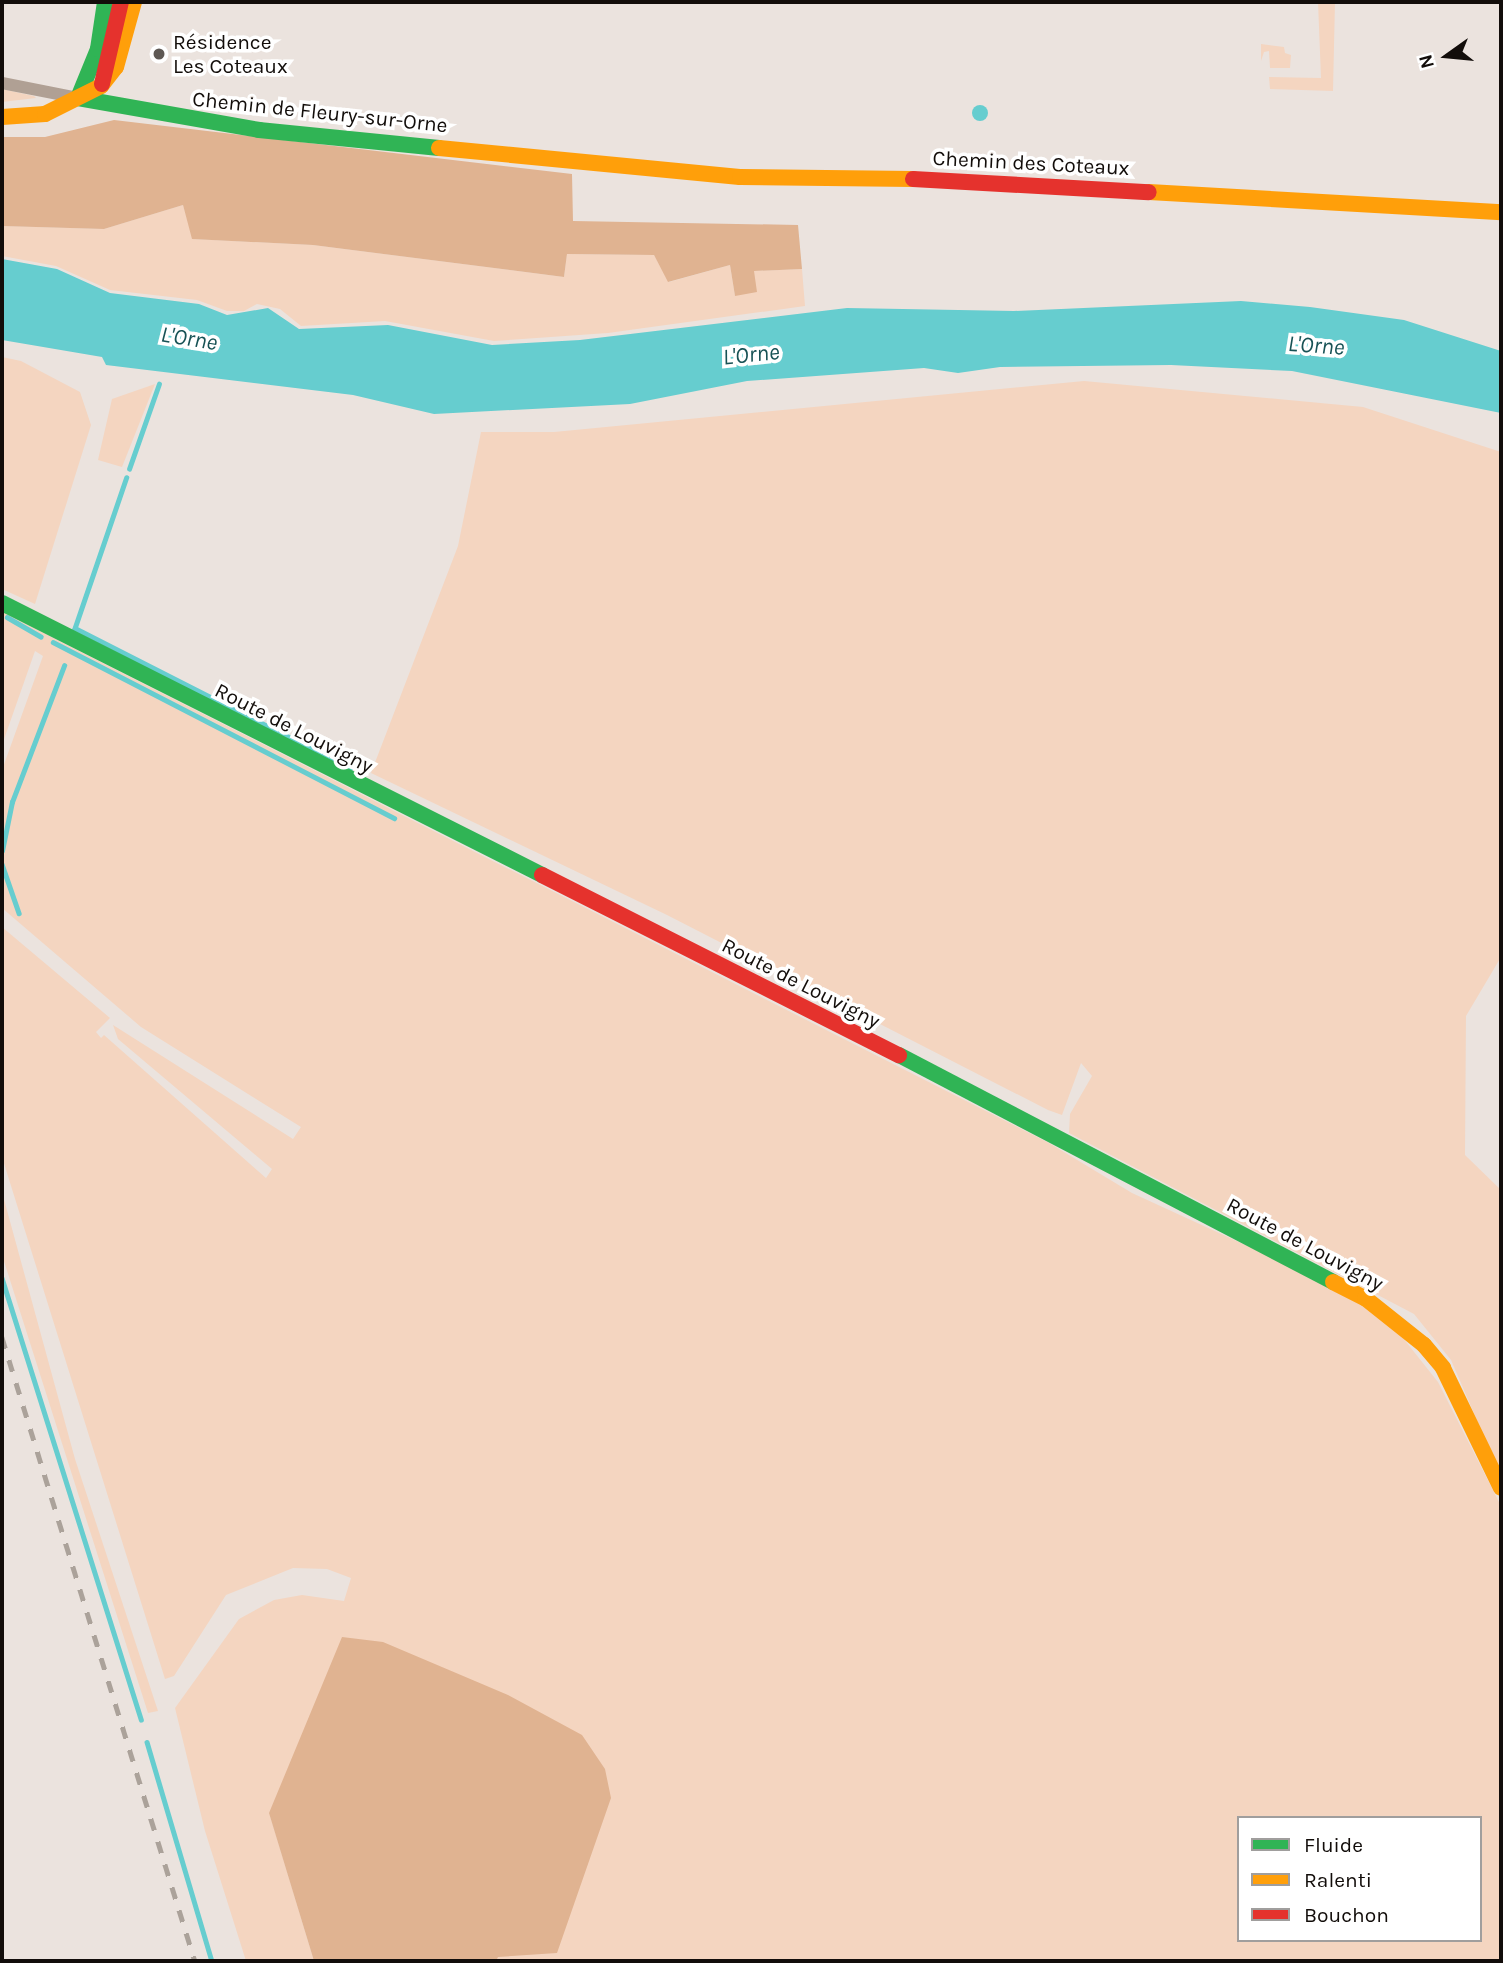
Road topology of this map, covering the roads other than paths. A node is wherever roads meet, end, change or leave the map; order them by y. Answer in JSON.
{"nodes":[{"id":1,"x":105,"y":2,"type":"edge"},
{"id":2,"x":121,"y":2,"type":"edge"},
{"id":3,"x":134,"y":2,"type":"edge"},
{"id":4,"x":2,"y":83,"type":"edge"},
{"id":5,"x":102,"y":86,"type":"junction"},
{"id":6,"x":78,"y":98,"type":"junction"},
{"id":7,"x":2,"y":117,"type":"edge"},
{"id":8,"x":558,"y":159,"type":"joint"},
{"id":9,"x":1501,"y":212,"type":"edge"},
{"id":10,"x":2,"y":603,"type":"edge"},
{"id":11,"x":1501,"y":1488,"type":"edge"}],
"edges":[{"from":1,"to":6,"type":"street"},
{"from":2,"to":5,"type":"street"},
{"from":3,"to":5,"type":"street"},
{"from":4,"to":6,"type":"street"},
{"from":5,"to":6,"type":"street"},
{"from":6,"to":7,"type":"street"},
{"from":6,"to":8,"type":"street","name":"Chemin de Fleury-sur-Orne"},
{"from":8,"to":9,"type":"street","name":"Chemin des Coteaux"},
{"from":10,"to":11,"type":"street","name":"Route de Louvigny"}]}
